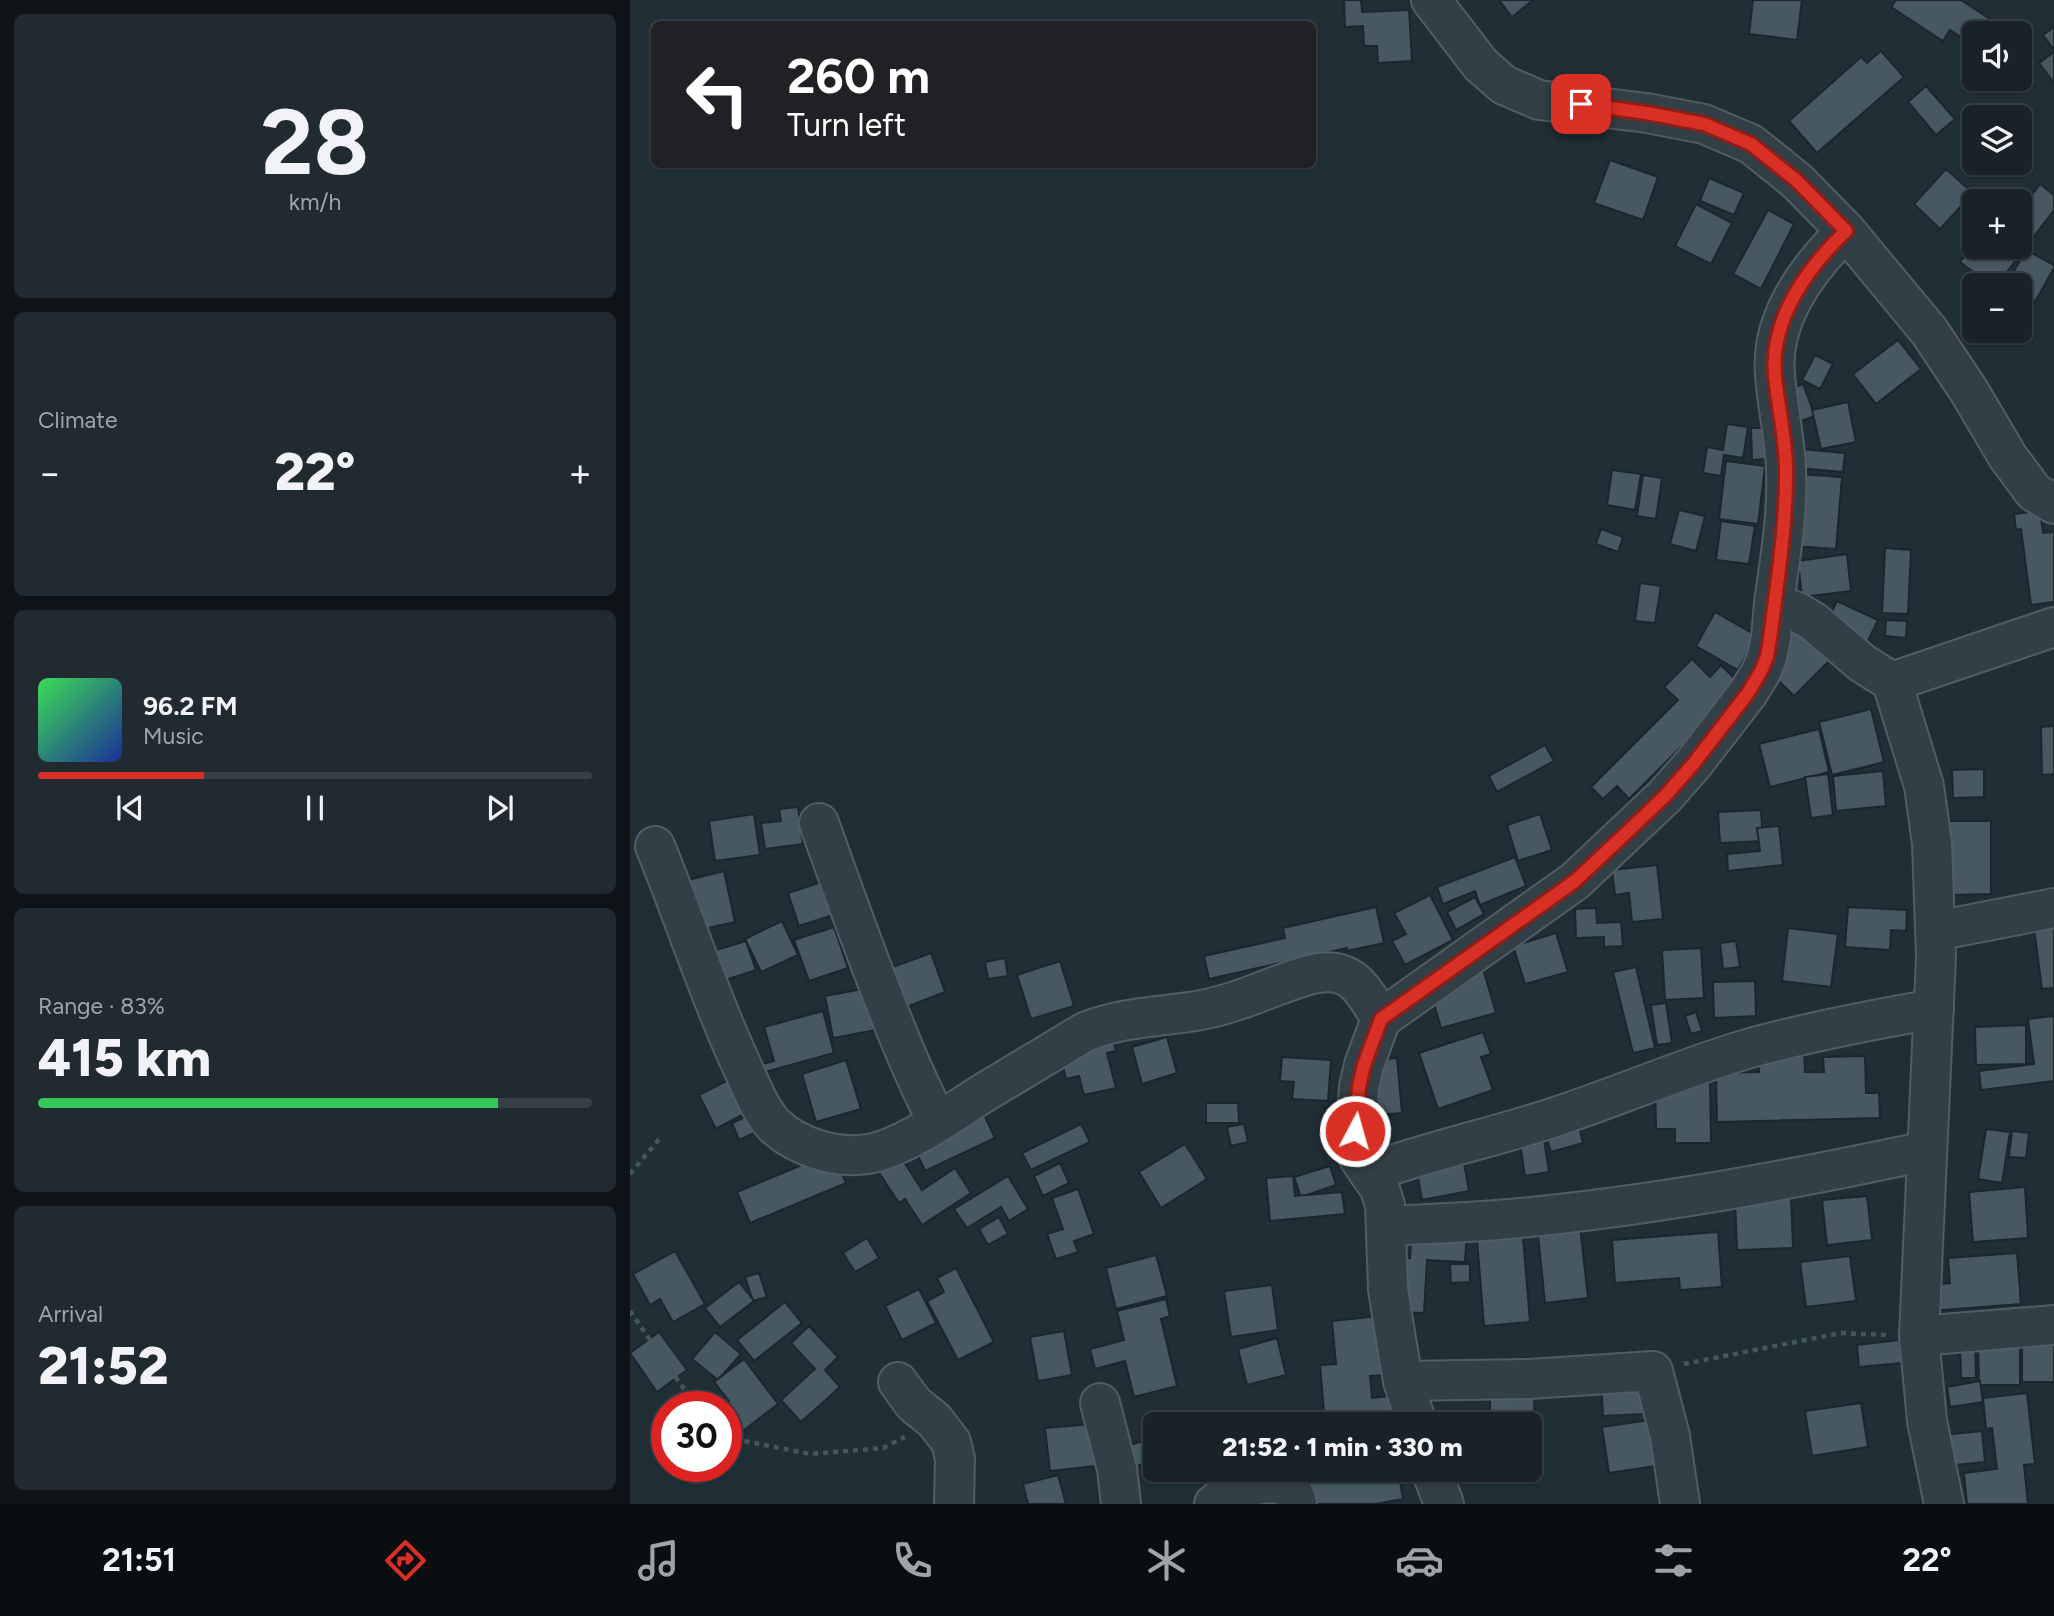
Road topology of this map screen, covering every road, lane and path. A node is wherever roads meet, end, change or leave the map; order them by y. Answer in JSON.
{"nodes":[{"id":1,"x":1431,"y":0,"type":"edge"},
{"id":2,"x":1846,"y":231,"type":"junction"},
{"id":3,"x":2054,"y":504,"type":"edge"},
{"id":4,"x":1774,"y":603,"type":"junction"},
{"id":5,"x":2054,"y":627,"type":"edge"},
{"id":6,"x":1892,"y":682,"type":"junction"},
{"id":7,"x":820,"y":823,"type":"dead end"},
{"id":8,"x":655,"y":846,"type":"dead end"},
{"id":9,"x":2054,"y":908,"type":"edge"},
{"id":10,"x":1936,"y":931,"type":"junction"},
{"id":11,"x":1934,"y":1009,"type":"junction"},
{"id":12,"x":1381,"y":1019,"type":"junction"},
{"id":13,"x":937,"y":1122,"type":"junction"},
{"id":14,"x":660,"y":1138,"type":"dead end"},
{"id":15,"x":1926,"y":1151,"type":"junction"},
{"id":16,"x":1369,"y":1173,"type":"junction"},
{"id":17,"x":630,"y":1174,"type":"edge"},
{"id":18,"x":1386,"y":1226,"type":"junction"},
{"id":19,"x":630,"y":1311,"type":"edge"},
{"id":20,"x":2054,"y":1325,"type":"edge"},
{"id":21,"x":1919,"y":1336,"type":"junction"},
{"id":22,"x":1653,"y":1371,"type":"junction"},
{"id":23,"x":1403,"y":1381,"type":"junction"},
{"id":24,"x":898,"y":1382,"type":"dead end"},
{"id":25,"x":686,"y":1391,"type":"edge"},
{"id":26,"x":1100,"y":1403,"type":"dead end"},
{"id":27,"x":1413,"y":1412,"type":"edge"},
{"id":28,"x":742,"y":1441,"type":"edge"},
{"id":29,"x":883,"y":1448,"type":"dead end"},
{"id":30,"x":1436,"y":1482,"type":"edge"},
{"id":31,"x":954,"y":1504,"type":"edge"},
{"id":32,"x":1121,"y":1504,"type":"edge"},
{"id":33,"x":1214,"y":1504,"type":"edge"},
{"id":34,"x":1297,"y":1504,"type":"edge"},
{"id":35,"x":1444,"y":1504,"type":"edge"},
{"id":36,"x":1680,"y":1504,"type":"edge"},
{"id":37,"x":1944,"y":1504,"type":"edge"}],
"edges":[{"from":1,"to":2,"type":"street"},
{"from":2,"to":3,"type":"street"},
{"from":2,"to":4,"type":"street"},
{"from":4,"to":6,"type":"street"},
{"from":4,"to":12,"type":"street"},
{"from":5,"to":6,"type":"street"},
{"from":6,"to":10,"type":"street"},
{"from":7,"to":13,"type":"street"},
{"from":8,"to":13,"type":"street"},
{"from":9,"to":10,"type":"street"},
{"from":10,"to":11,"type":"street"},
{"from":11,"to":15,"type":"street"},
{"from":11,"to":16,"type":"street"},
{"from":12,"to":13,"type":"street"},
{"from":12,"to":16,"type":"street"},
{"from":14,"to":17,"type":"path"},
{"from":15,"to":18,"type":"street"},
{"from":15,"to":21,"type":"street"},
{"from":16,"to":18,"type":"street"},
{"from":18,"to":23,"type":"street"},
{"from":19,"to":25,"type":"path"},
{"from":20,"to":21,"type":"street"},
{"from":21,"to":22,"type":"path"},
{"from":21,"to":37,"type":"street"},
{"from":22,"to":23,"type":"street"},
{"from":22,"to":36,"type":"street"},
{"from":23,"to":27,"type":"street"},
{"from":24,"to":31,"type":"street"},
{"from":26,"to":32,"type":"street"},
{"from":28,"to":29,"type":"path"},
{"from":30,"to":35,"type":"street"},
{"from":33,"to":34,"type":"street"}]}
